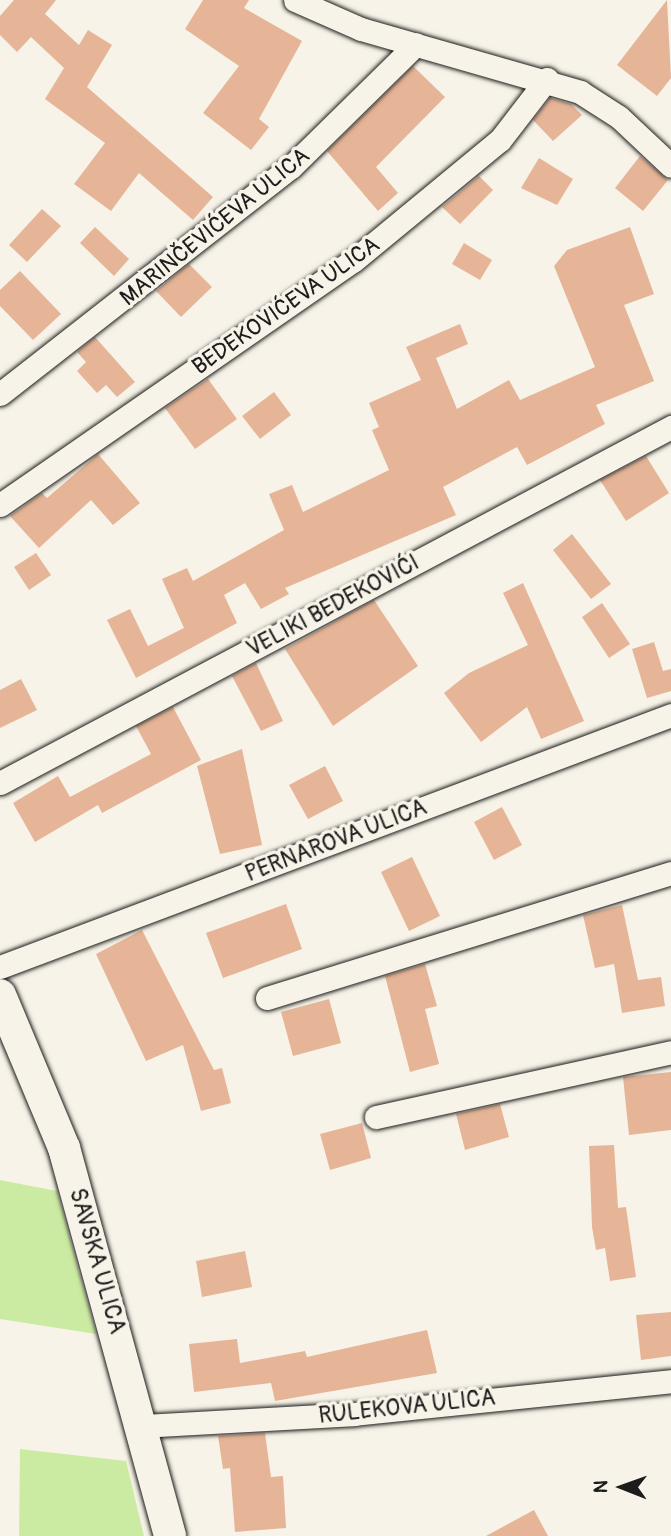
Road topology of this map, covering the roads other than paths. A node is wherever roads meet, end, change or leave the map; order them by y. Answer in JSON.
{"nodes":[{"id":1,"x":295,"y":0,"type":"edge"},
{"id":2,"x":416,"y":44,"type":"junction"},
{"id":3,"x":547,"y":79,"type":"junction"},
{"id":4,"x":671,"y":166,"type":"edge"},
{"id":5,"x":0,"y":394,"type":"edge"},
{"id":6,"x":670,"y":429,"type":"edge"},
{"id":7,"x":0,"y":505,"type":"edge"},
{"id":8,"x":671,"y":715,"type":"edge"},
{"id":9,"x":0,"y":783,"type":"edge"},
{"id":10,"x":671,"y":873,"type":"edge"},
{"id":11,"x":0,"y":967,"type":"edge"},
{"id":12,"x":0,"y":995,"type":"edge"},
{"id":13,"x":267,"y":998,"type":"dead end"},
{"id":14,"x":671,"y":1052,"type":"edge"},
{"id":15,"x":376,"y":1117,"type":"dead end"},
{"id":16,"x":671,"y":1381,"type":"edge"},
{"id":17,"x":142,"y":1426,"type":"junction"},
{"id":18,"x":170,"y":1536,"type":"edge"}],
"edges":[{"from":1,"to":2,"type":"street"},
{"from":2,"to":3,"type":"street"},
{"from":2,"to":5,"type":"street","name":"MARINČEVIĆEVA ULICA"},
{"from":3,"to":4,"type":"street"},
{"from":3,"to":7,"type":"street","name":"BEDEKOVIĆEVA ULICA"},
{"from":6,"to":9,"type":"street","name":"VELIKI BEDEKOVIĆI"},
{"from":8,"to":11,"type":"street","name":"PERNAROVA ULICA"},
{"from":10,"to":13,"type":"street"},
{"from":12,"to":17,"type":"street","name":"SAVSKA ULICA"},
{"from":14,"to":15,"type":"street"},
{"from":16,"to":17,"type":"street","name":"RULEKOVA ULICA"},
{"from":17,"to":18,"type":"street","name":"SAVSKA ULICA"}]}
